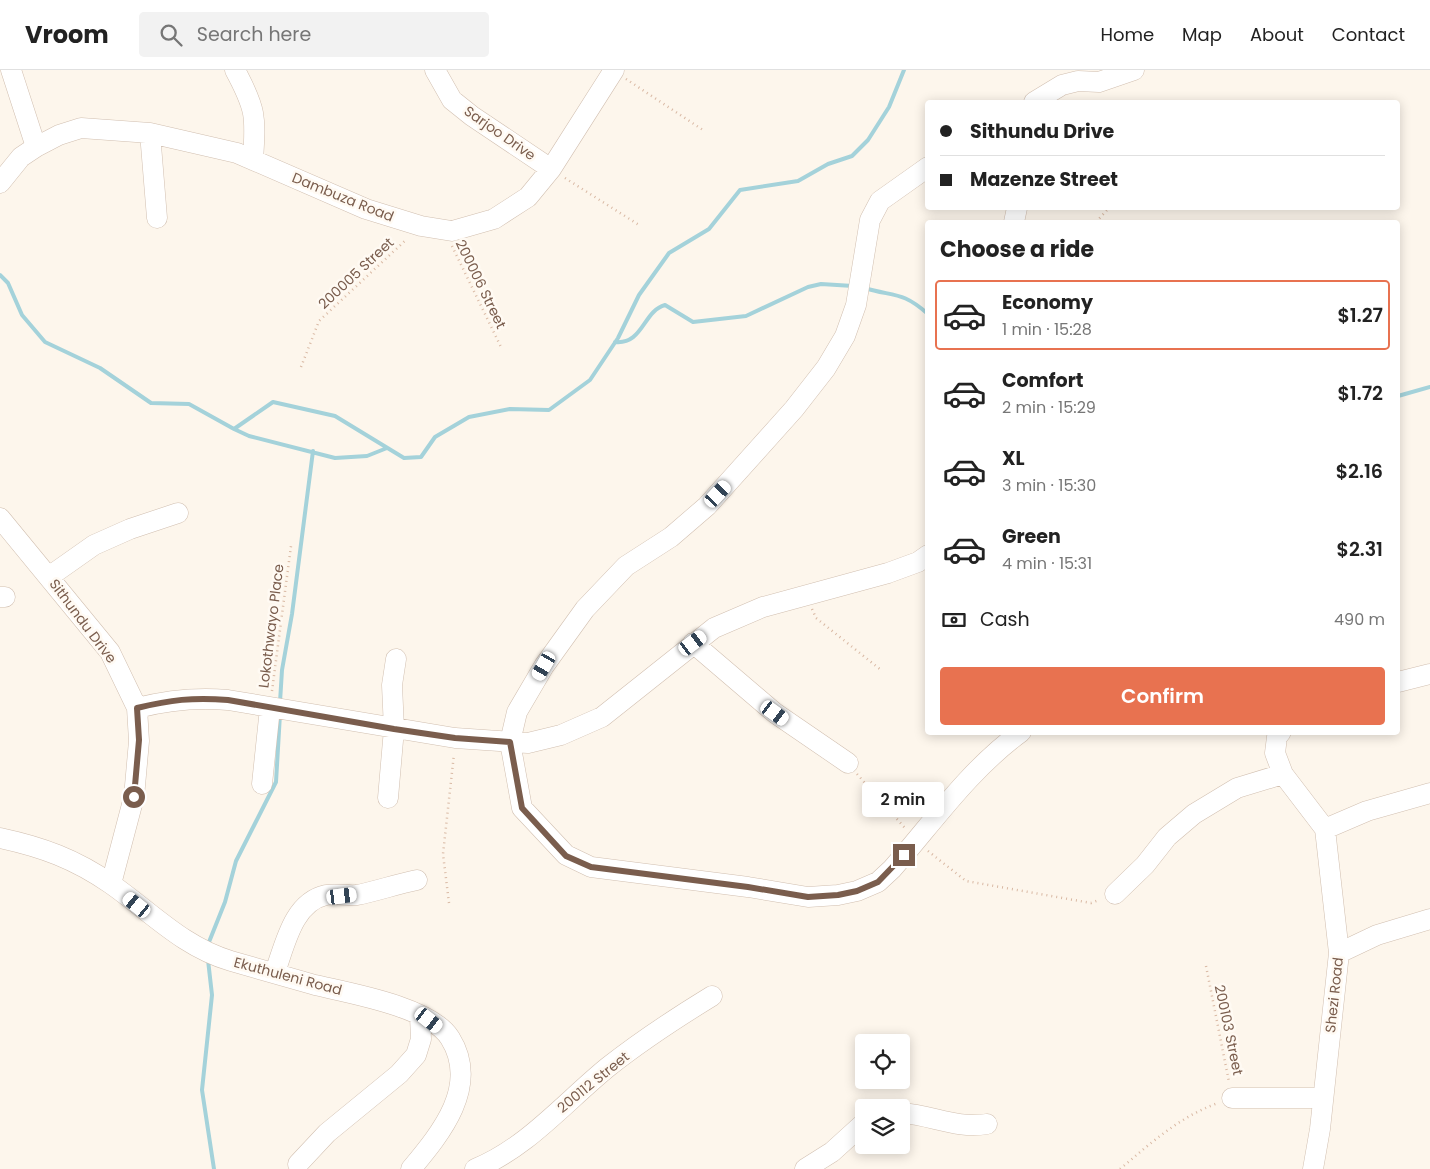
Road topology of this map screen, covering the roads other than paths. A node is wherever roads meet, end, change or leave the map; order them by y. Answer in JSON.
{"nodes":[{"id":1,"x":11,"y":70,"type":"edge"},
{"id":2,"x":235,"y":70,"type":"edge"},
{"id":3,"x":435,"y":70,"type":"edge"},
{"id":4,"x":614,"y":70,"type":"edge"},
{"id":5,"x":1134,"y":70,"type":"edge"},
{"id":6,"x":1037,"y":100,"type":"edge"},
{"id":7,"x":150,"y":133,"type":"junction"},
{"id":8,"x":36,"y":147,"type":"junction"},
{"id":9,"x":253,"y":160,"type":"junction"},
{"id":10,"x":551,"y":169,"type":"junction"},
{"id":11,"x":925,"y":169,"type":"edge"},
{"id":12,"x":0,"y":183,"type":"edge"},
{"id":13,"x":157,"y":218,"type":"dead end"},
{"id":14,"x":178,"y":513,"type":"dead end"},
{"id":15,"x":0,"y":518,"type":"edge"},
{"id":16,"x":925,"y":557,"type":"edge"},
{"id":17,"x":50,"y":576,"type":"junction"},
{"id":18,"x":693,"y":643,"type":"junction"},
{"id":19,"x":396,"y":659,"type":"dead end"},
{"id":20,"x":1430,"y":674,"type":"edge"},
{"id":21,"x":1400,"y":682,"type":"edge"},
{"id":22,"x":137,"y":708,"type":"junction"},
{"id":23,"x":270,"y":708,"type":"junction"},
{"id":24,"x":394,"y":729,"type":"junction"},
{"id":25,"x":1017,"y":735,"type":"edge"},
{"id":26,"x":1278,"y":735,"type":"edge"},
{"id":27,"x":510,"y":742,"type":"junction"},
{"id":28,"x":848,"y":763,"type":"road end"},
{"id":29,"x":1283,"y":774,"type":"junction"},
{"id":30,"x":262,"y":784,"type":"dead end"},
{"id":31,"x":1430,"y":793,"type":"edge"},
{"id":32,"x":388,"y":798,"type":"dead end"},
{"id":33,"x":1325,"y":829,"type":"junction"},
{"id":34,"x":0,"y":838,"type":"edge"},
{"id":35,"x":417,"y":880,"type":"dead end"},
{"id":36,"x":112,"y":884,"type":"junction"},
{"id":37,"x":1115,"y":894,"type":"road end"},
{"id":38,"x":1430,"y":919,"type":"edge"},
{"id":39,"x":1339,"y":953,"type":"junction"},
{"id":40,"x":275,"y":972,"type":"junction"},
{"id":41,"x":712,"y":996,"type":"dead end"},
{"id":42,"x":420,"y":1016,"type":"junction"},
{"id":43,"x":1232,"y":1098,"type":"road end"},
{"id":44,"x":1323,"y":1098,"type":"junction"},
{"id":45,"x":910,"y":1114,"type":"edge"},
{"id":46,"x":987,"y":1124,"type":"dead end"},
{"id":47,"x":855,"y":1131,"type":"edge"},
{"id":48,"x":298,"y":1164,"type":"dead end"},
{"id":49,"x":411,"y":1169,"type":"edge"},
{"id":50,"x":475,"y":1169,"type":"edge"},
{"id":51,"x":805,"y":1169,"type":"edge"},
{"id":52,"x":1312,"y":1169,"type":"edge"}],
"edges":[{"from":1,"to":8,"type":"street"},
{"from":2,"to":9,"type":"street"},
{"from":3,"to":10,"type":"street","name":"Sarjoo Drive"},
{"from":4,"to":10,"type":"street","name":"Dambuza Road"},
{"from":5,"to":6,"type":"street"},
{"from":7,"to":8,"type":"street","name":"Dambuza Road"},
{"from":7,"to":9,"type":"street","name":"Dambuza Road"},
{"from":7,"to":13,"type":"street"},
{"from":8,"to":12,"type":"street"},
{"from":9,"to":10,"type":"street","name":"Dambuza Road"},
{"from":11,"to":27,"type":"street"},
{"from":14,"to":17,"type":"street"},
{"from":15,"to":17,"type":"street","name":"Sithundu Drive"},
{"from":16,"to":18,"type":"street"},
{"from":17,"to":22,"type":"street","name":"Sithundu Drive"},
{"from":18,"to":27,"type":"street"},
{"from":18,"to":28,"type":"street"},
{"from":19,"to":24,"type":"street"},
{"from":20,"to":21,"type":"street"},
{"from":22,"to":23,"type":"street"},
{"from":22,"to":36,"type":"street","name":"Sithundu Drive"},
{"from":23,"to":24,"type":"street"},
{"from":23,"to":30,"type":"street"},
{"from":24,"to":27,"type":"street"},
{"from":24,"to":32,"type":"street"},
{"from":25,"to":27,"type":"street"},
{"from":26,"to":29,"type":"street"},
{"from":29,"to":33,"type":"street"},
{"from":29,"to":37,"type":"street"},
{"from":31,"to":33,"type":"street"},
{"from":33,"to":39,"type":"street","name":"Shezi Road"},
{"from":34,"to":36,"type":"street","name":"Ekuthuleni Road"},
{"from":35,"to":40,"type":"street"},
{"from":36,"to":40,"type":"street","name":"Ekuthuleni Road"},
{"from":38,"to":39,"type":"street"},
{"from":39,"to":44,"type":"street","name":"Shezi Road"},
{"from":40,"to":42,"type":"street","name":"Ekuthuleni Road"},
{"from":41,"to":50,"type":"street","name":"200112 Street"},
{"from":42,"to":48,"type":"street"},
{"from":42,"to":49,"type":"street","name":"Ekuthuleni Road"},
{"from":43,"to":44,"type":"street"},
{"from":44,"to":52,"type":"street","name":"Shezi Road"},
{"from":45,"to":46,"type":"street"},
{"from":47,"to":51,"type":"street"}]}
